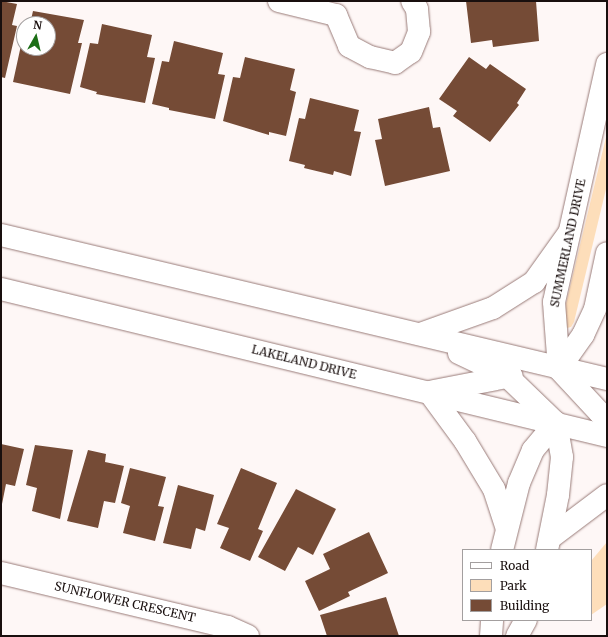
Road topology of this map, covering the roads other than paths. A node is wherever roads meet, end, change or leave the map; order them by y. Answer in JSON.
{"nodes":[{"id":1,"x":279,"y":1,"type":"edge"},
{"id":2,"x":412,"y":1,"type":"edge"},
{"id":3,"x":328,"y":6,"type":"edge"},
{"id":4,"x":607,"y":64,"type":"edge"},
{"id":5,"x":569,"y":233,"type":"junction"},
{"id":6,"x":1,"y":236,"type":"edge"},
{"id":7,"x":607,"y":253,"type":"edge"},
{"id":8,"x":1,"y":289,"type":"edge"},
{"id":9,"x":420,"y":334,"type":"junction"},
{"id":10,"x":559,"y":369,"type":"junction"},
{"id":11,"x":508,"y":376,"type":"junction"},
{"id":12,"x":607,"y":379,"type":"edge"},
{"id":13,"x":429,"y":392,"type":"junction"},
{"id":14,"x":605,"y":414,"type":"edge"},
{"id":15,"x":556,"y":423,"type":"junction"},
{"id":16,"x":607,"y":436,"type":"edge"},
{"id":17,"x":607,"y":495,"type":"edge"},
{"id":18,"x":506,"y":527,"type":"junction"},
{"id":19,"x":548,"y":544,"type":"edge"},
{"id":20,"x":502,"y":549,"type":"edge"},
{"id":21,"x":1,"y":573,"type":"edge"},
{"id":22,"x":492,"y":621,"type":"edge"},
{"id":23,"x":525,"y":621,"type":"edge"},
{"id":24,"x":248,"y":636,"type":"edge"},
{"id":25,"x":491,"y":636,"type":"edge"},
{"id":26,"x":517,"y":636,"type":"edge"}],
"edges":[{"from":1,"to":3,"type":"main road"},
{"from":2,"to":3,"type":"main road"},
{"from":4,"to":5,"type":"main road","name":"SUMMERLAND DRIVE"},
{"from":5,"to":9,"type":"main road"},
{"from":5,"to":10,"type":"main road","name":"SUMMERLAND DRIVE"},
{"from":6,"to":9,"type":"main road"},
{"from":7,"to":10,"type":"main road"},
{"from":8,"to":13,"type":"main road","name":"LAKELAND DRIVE"},
{"from":9,"to":10,"type":"main road"},
{"from":9,"to":11,"type":"main road"},
{"from":10,"to":11,"type":"main road"},
{"from":10,"to":12,"type":"main road"},
{"from":10,"to":14,"type":"main road"},
{"from":11,"to":13,"type":"main road"},
{"from":11,"to":15,"type":"main road"},
{"from":13,"to":15,"type":"main road","name":"LAKELAND DRIVE"},
{"from":13,"to":18,"type":"main road"},
{"from":14,"to":15,"type":"main road"},
{"from":15,"to":16,"type":"main road","name":"LAKELAND DRIVE"},
{"from":15,"to":18,"type":"main road"},
{"from":15,"to":19,"type":"main road"},
{"from":17,"to":19,"type":"main road"},
{"from":18,"to":20,"type":"main road"},
{"from":21,"to":24,"type":"main road","name":"SUNFLOWER CRESCENT"},
{"from":22,"to":25,"type":"main road"},
{"from":23,"to":26,"type":"main road"}]}
